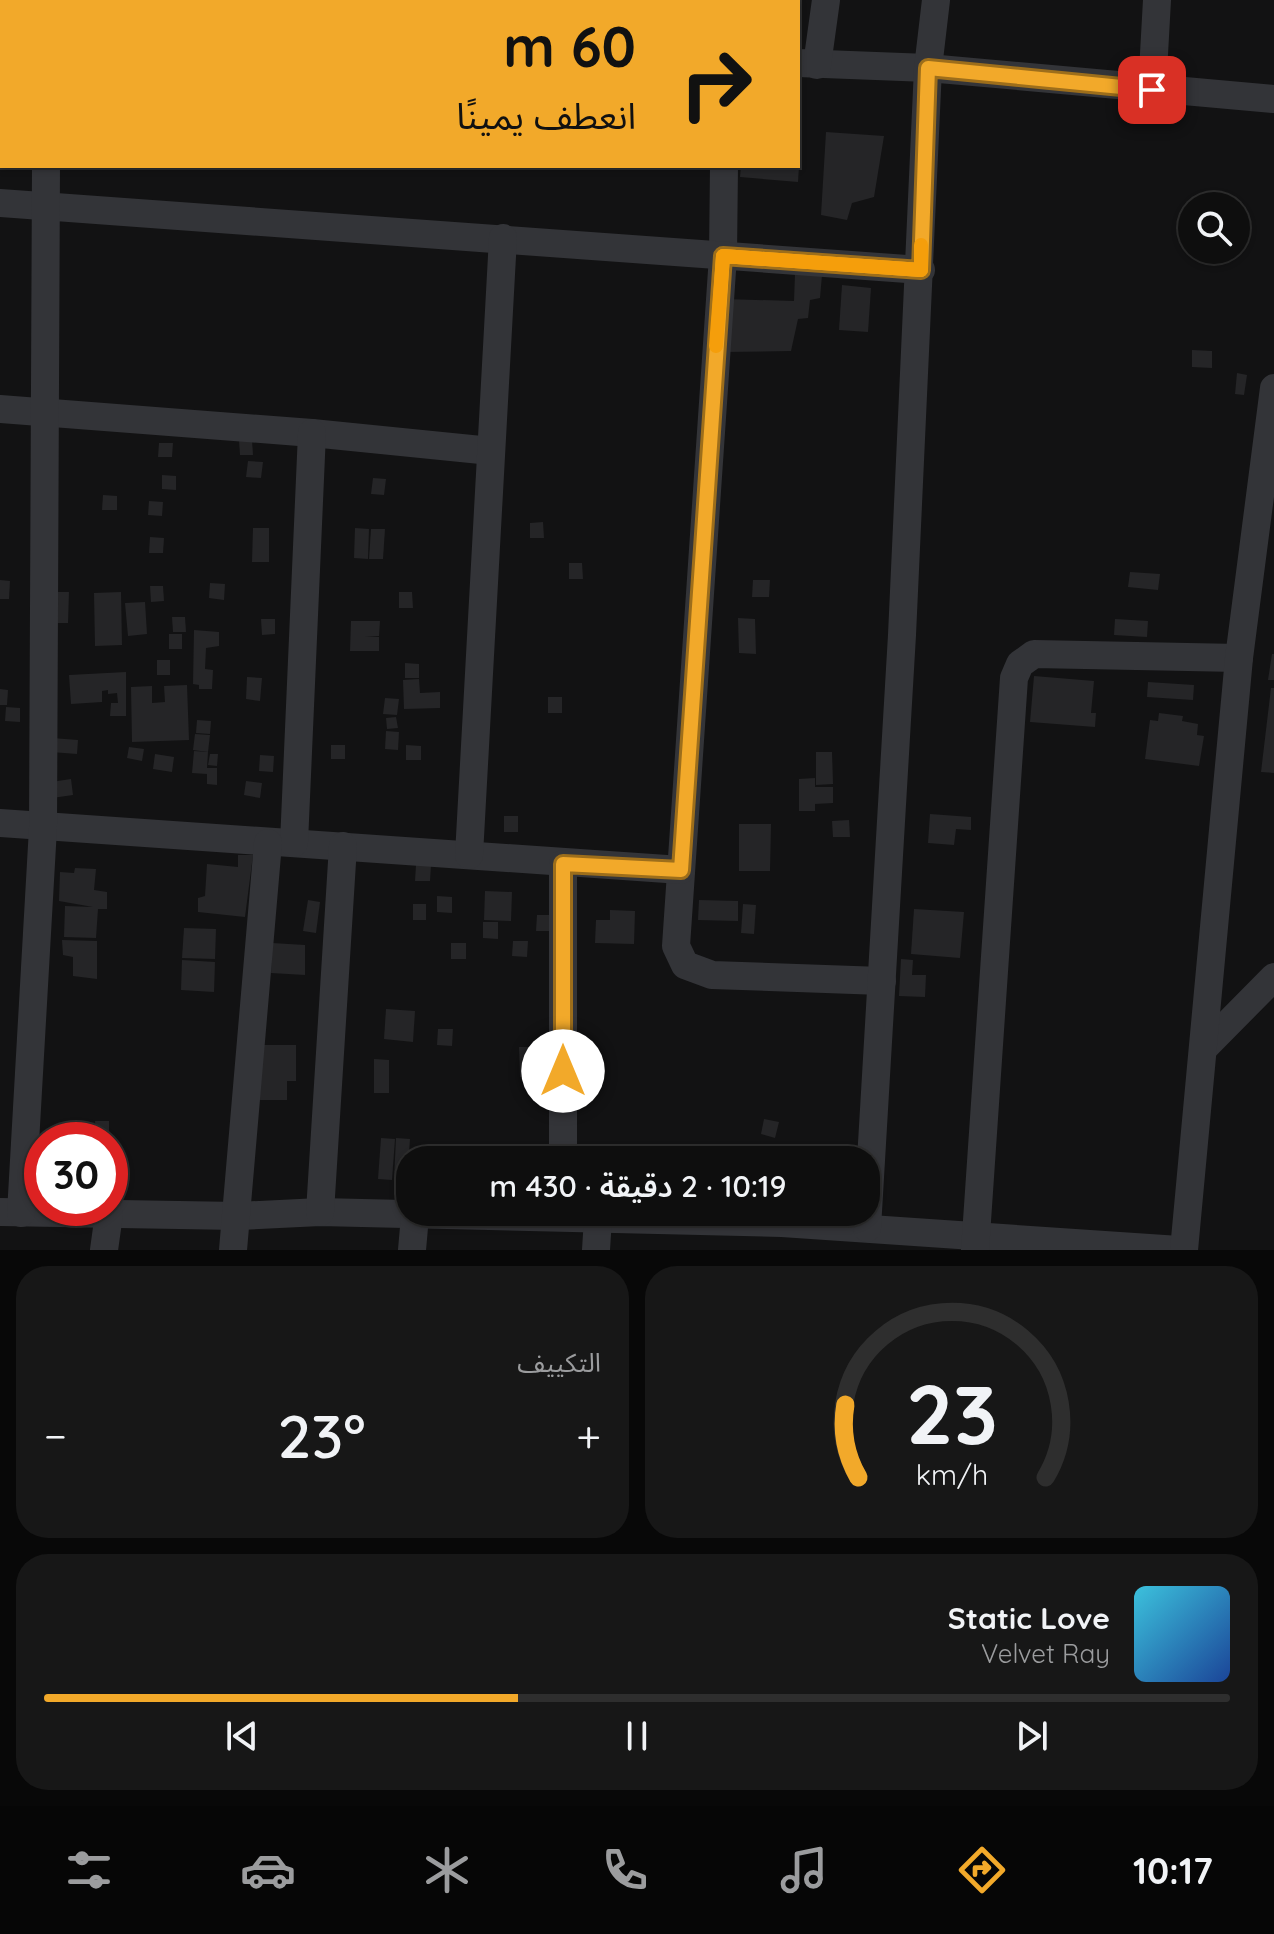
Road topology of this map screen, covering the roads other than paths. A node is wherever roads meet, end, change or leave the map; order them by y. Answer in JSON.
{"nodes":[{"id":1,"x":826,"y":0,"type":"edge"},
{"id":2,"x":936,"y":0,"type":"edge"},
{"id":3,"x":1157,"y":0,"type":"edge"},
{"id":4,"x":808,"y":64,"type":"edge"},
{"id":5,"x":928,"y":68,"type":"junction"},
{"id":6,"x":1152,"y":90,"type":"junction"},
{"id":7,"x":1274,"y":99,"type":"edge"},
{"id":8,"x":46,"y":168,"type":"edge"},
{"id":9,"x":724,"y":168,"type":"edge"},
{"id":10,"x":0,"y":203,"type":"edge"},
{"id":11,"x":47,"y":208,"type":"junction"},
{"id":12,"x":503,"y":238,"type":"junction"},
{"id":13,"x":723,"y":256,"type":"junction"},
{"id":14,"x":921,"y":270,"type":"junction"},
{"id":15,"x":1274,"y":388,"type":"edge"},
{"id":16,"x":0,"y":409,"type":"edge"},
{"id":17,"x":45,"y":413,"type":"junction"},
{"id":18,"x":312,"y":433,"type":"junction"},
{"id":19,"x":491,"y":451,"type":"junction"},
{"id":20,"x":1263,"y":570,"type":"edge"},
{"id":21,"x":1239,"y":658,"type":"junction"},
{"id":22,"x":0,"y":823,"type":"edge"},
{"id":23,"x":43,"y":828,"type":"junction"},
{"id":24,"x":281,"y":843,"type":"junction"},
{"id":25,"x":343,"y":846,"type":"junction"},
{"id":26,"x":469,"y":855,"type":"junction"},
{"id":27,"x":563,"y":864,"type":"junction"},
{"id":28,"x":681,"y":870,"type":"junction"},
{"id":29,"x":1274,"y":977,"type":"edge"},
{"id":30,"x":882,"y":981,"type":"junction"},
{"id":31,"x":1203,"y":1049,"type":"junction"},
{"id":32,"x":563,"y":1146,"type":"edge"},
{"id":33,"x":320,"y":1212,"type":"junction"},
{"id":34,"x":11,"y":1213,"type":"edge"},
{"id":35,"x":128,"y":1214,"type":"edge"},
{"id":36,"x":396,"y":1215,"type":"edge"},
{"id":37,"x":238,"y":1216,"type":"junction"},
{"id":38,"x":107,"y":1226,"type":"edge"},
{"id":39,"x":414,"y":1226,"type":"edge"},
{"id":40,"x":598,"y":1226,"type":"edge"},
{"id":41,"x":675,"y":1226,"type":"edge"},
{"id":42,"x":867,"y":1228,"type":"junction"},
{"id":43,"x":781,"y":1237,"type":"edge"},
{"id":44,"x":976,"y":1244,"type":"edge"},
{"id":45,"x":1134,"y":1249,"type":"edge"},
{"id":46,"x":104,"y":1250,"type":"edge"},
{"id":47,"x":233,"y":1250,"type":"edge"},
{"id":48,"x":412,"y":1250,"type":"edge"},
{"id":49,"x":596,"y":1250,"type":"edge"},
{"id":50,"x":1181,"y":1250,"type":"edge"}],
"edges":[{"from":1,"to":4,"type":"street"},
{"from":2,"to":5,"type":"street"},
{"from":3,"to":6,"type":"street"},
{"from":4,"to":5,"type":"street"},
{"from":5,"to":6,"type":"street"},
{"from":5,"to":14,"type":"street"},
{"from":6,"to":7,"type":"street"},
{"from":8,"to":11,"type":"street"},
{"from":9,"to":13,"type":"street"},
{"from":10,"to":11,"type":"street"},
{"from":11,"to":12,"type":"street"},
{"from":11,"to":17,"type":"street"},
{"from":12,"to":13,"type":"street"},
{"from":12,"to":19,"type":"street"},
{"from":13,"to":14,"type":"street"},
{"from":13,"to":28,"type":"street"},
{"from":14,"to":30,"type":"street"},
{"from":15,"to":20,"type":"street"},
{"from":16,"to":17,"type":"street"},
{"from":17,"to":18,"type":"street"},
{"from":17,"to":23,"type":"street"},
{"from":18,"to":19,"type":"street"},
{"from":18,"to":24,"type":"street"},
{"from":19,"to":26,"type":"street"},
{"from":20,"to":21,"type":"street"},
{"from":21,"to":31,"type":"street"},
{"from":21,"to":44,"type":"street"},
{"from":22,"to":23,"type":"street"},
{"from":23,"to":24,"type":"street"},
{"from":23,"to":34,"type":"street"},
{"from":24,"to":25,"type":"street"},
{"from":24,"to":37,"type":"street"},
{"from":25,"to":26,"type":"street"},
{"from":25,"to":33,"type":"street"},
{"from":26,"to":27,"type":"street"},
{"from":27,"to":28,"type":"street"},
{"from":27,"to":32,"type":"street"},
{"from":28,"to":30,"type":"street"},
{"from":29,"to":31,"type":"street"},
{"from":30,"to":42,"type":"street"},
{"from":31,"to":50,"type":"street"},
{"from":33,"to":36,"type":"street"},
{"from":33,"to":37,"type":"street"},
{"from":35,"to":37,"type":"street"},
{"from":37,"to":47,"type":"street"},
{"from":38,"to":46,"type":"street"},
{"from":39,"to":48,"type":"street"},
{"from":40,"to":49,"type":"street"},
{"from":41,"to":43,"type":"street"},
{"from":42,"to":43,"type":"street"},
{"from":42,"to":44,"type":"street"},
{"from":44,"to":45,"type":"street"},
{"from":45,"to":50,"type":"street"}]}
